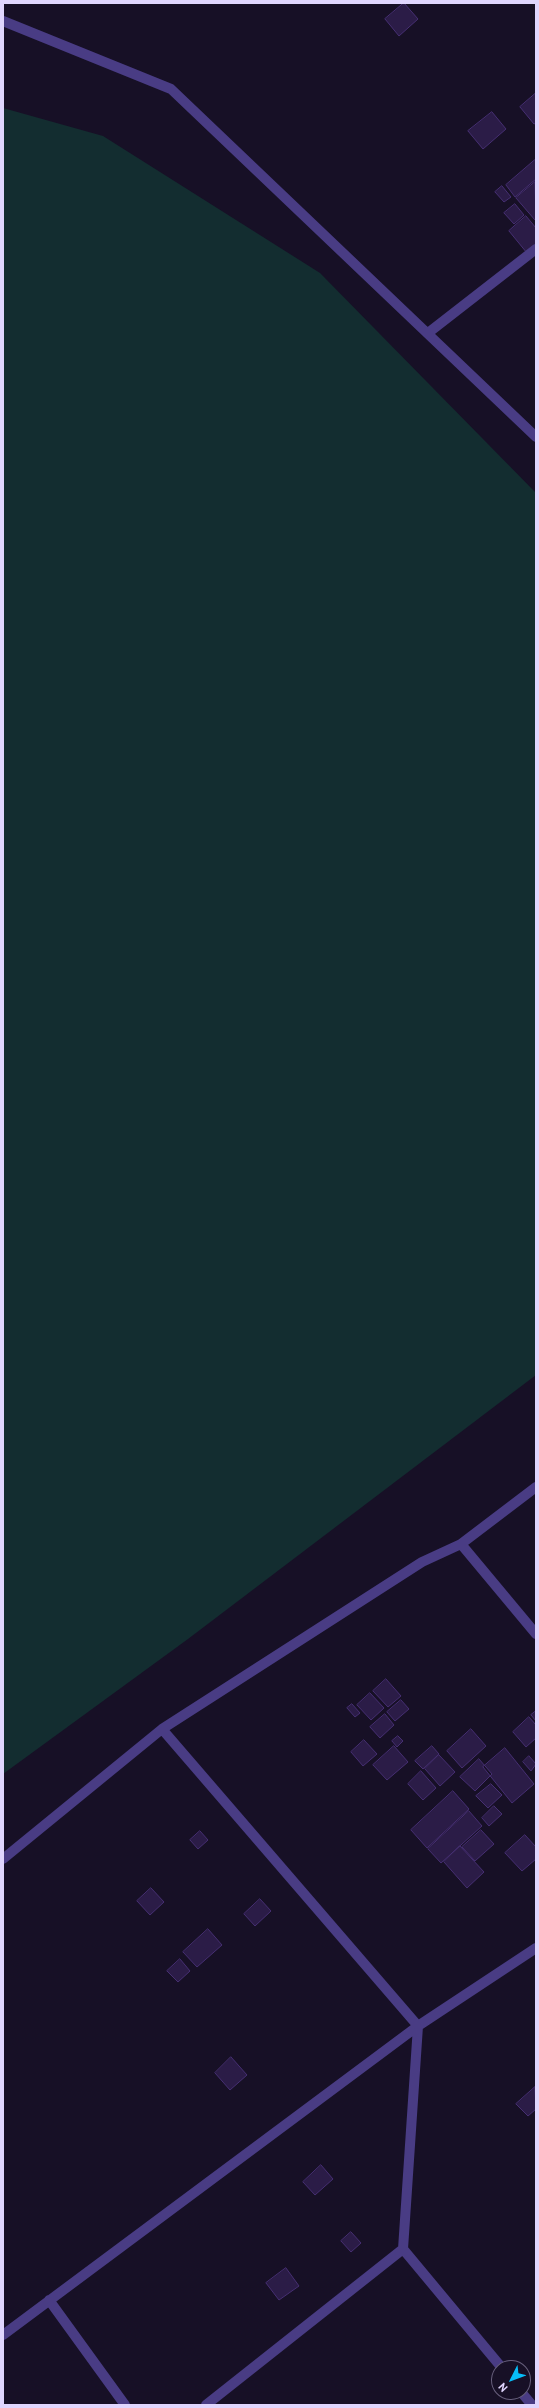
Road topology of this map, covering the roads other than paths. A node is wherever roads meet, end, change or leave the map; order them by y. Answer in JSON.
{"nodes":[{"id":1,"x":3,"y":21,"type":"edge"},
{"id":2,"x":536,"y":249,"type":"edge"},
{"id":3,"x":428,"y":333,"type":"junction"},
{"id":4,"x":536,"y":437,"type":"edge"},
{"id":5,"x":536,"y":1487,"type":"edge"},
{"id":6,"x":461,"y":1544,"type":"junction"},
{"id":7,"x":536,"y":1634,"type":"edge"},
{"id":8,"x":162,"y":1729,"type":"junction"},
{"id":9,"x":3,"y":1860,"type":"edge"},
{"id":10,"x":536,"y":1948,"type":"edge"},
{"id":11,"x":418,"y":2026,"type":"junction"},
{"id":12,"x":403,"y":2249,"type":"junction"},
{"id":13,"x":49,"y":2300,"type":"junction"},
{"id":14,"x":3,"y":2335,"type":"edge"},
{"id":15,"x":495,"y":2360,"type":"edge"},
{"id":16,"x":125,"y":2405,"type":"edge"},
{"id":17,"x":206,"y":2405,"type":"edge"}],
"edges":[{"from":1,"to":3,"type":"street"},
{"from":2,"to":3,"type":"street"},
{"from":3,"to":4,"type":"street"},
{"from":5,"to":6,"type":"street"},
{"from":6,"to":7,"type":"street"},
{"from":6,"to":8,"type":"street"},
{"from":8,"to":9,"type":"street"},
{"from":8,"to":11,"type":"street"},
{"from":10,"to":11,"type":"street"},
{"from":11,"to":12,"type":"street"},
{"from":11,"to":13,"type":"street"},
{"from":12,"to":15,"type":"street"},
{"from":12,"to":17,"type":"street"},
{"from":13,"to":14,"type":"street"},
{"from":13,"to":16,"type":"street"}]}
